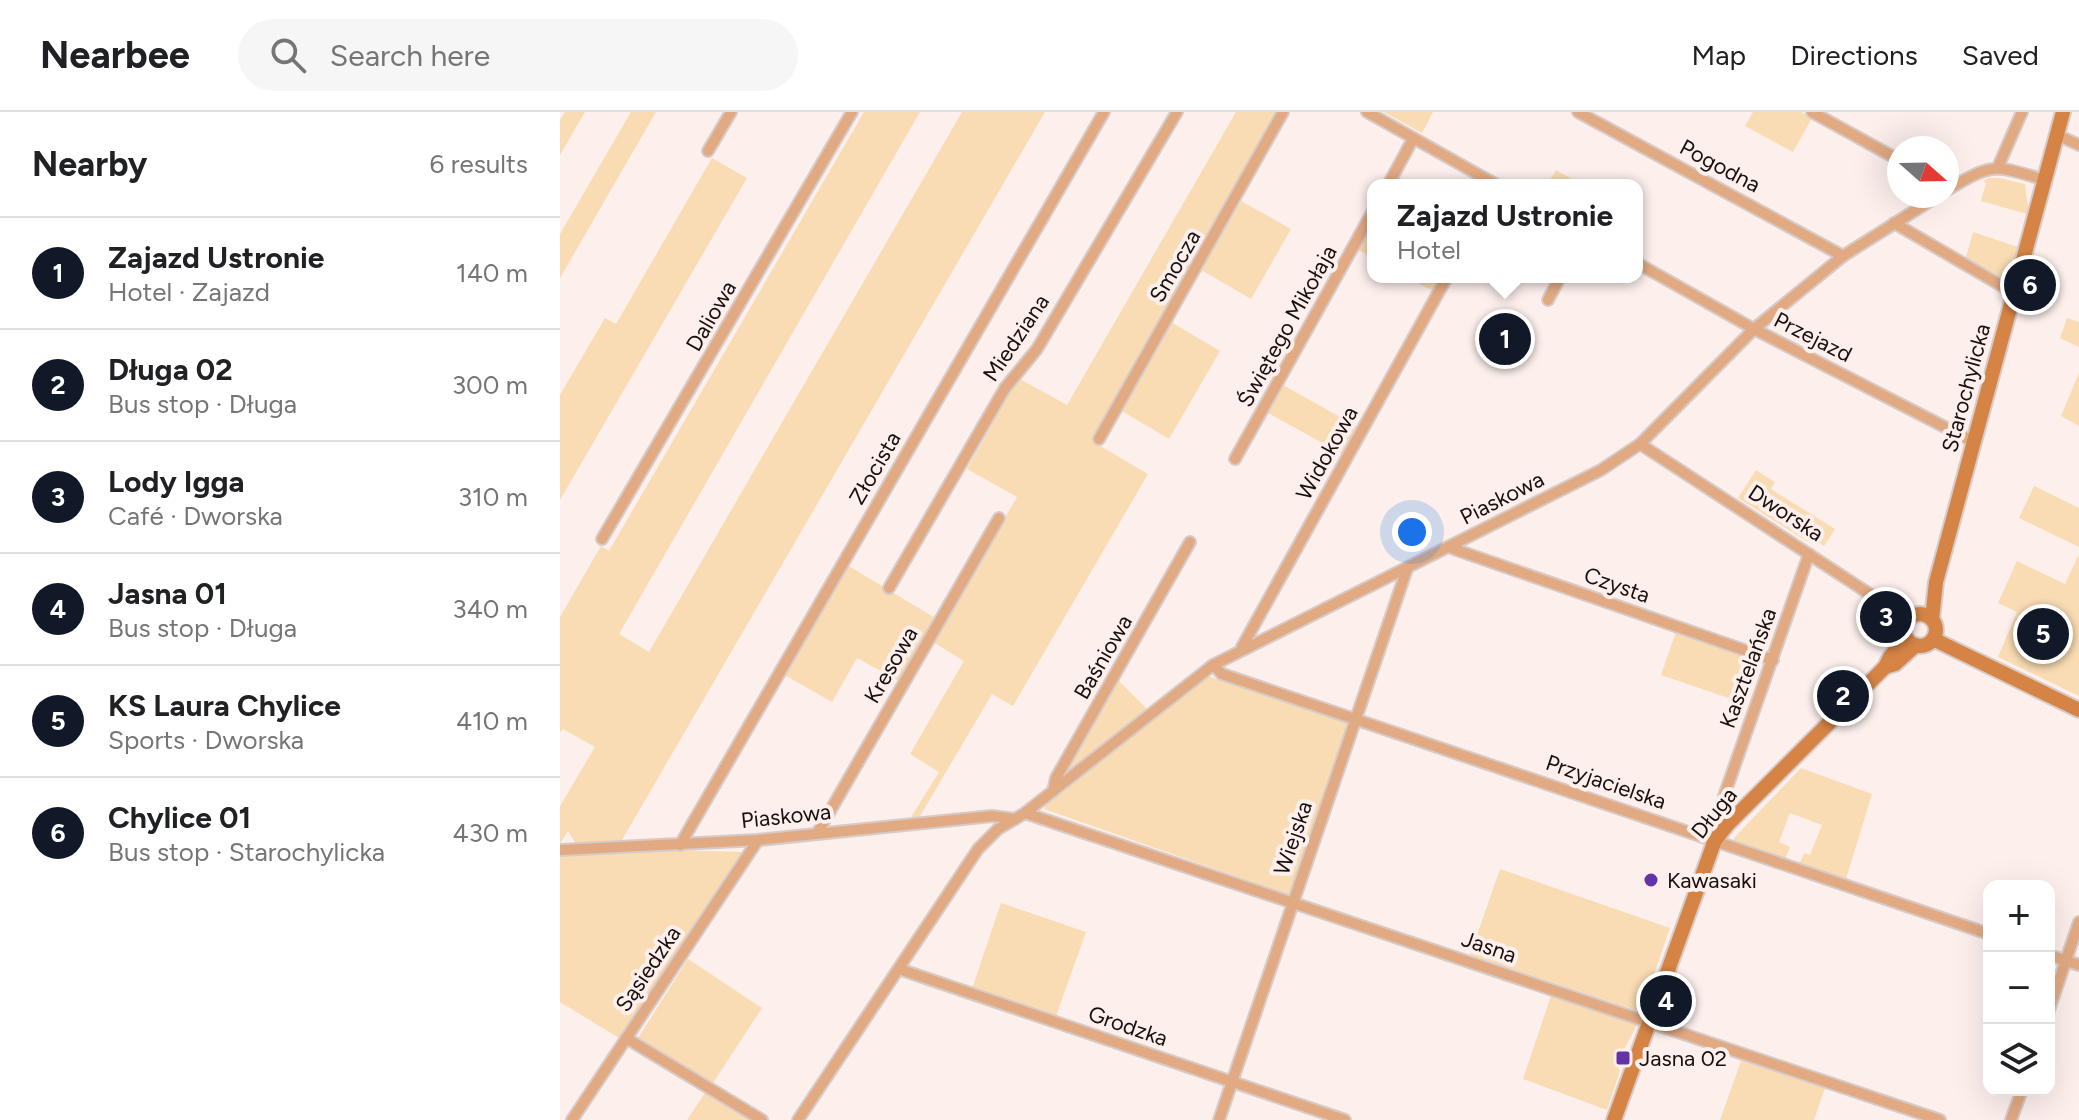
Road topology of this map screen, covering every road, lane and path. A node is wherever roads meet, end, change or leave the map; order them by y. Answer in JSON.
{"nodes":[{"id":1,"x":731,"y":112,"type":"edge"},
{"id":2,"x":852,"y":112,"type":"edge"},
{"id":3,"x":1104,"y":112,"type":"edge"},
{"id":4,"x":1177,"y":112,"type":"edge"},
{"id":5,"x":1283,"y":112,"type":"edge"},
{"id":6,"x":1367,"y":112,"type":"edge"},
{"id":7,"x":1578,"y":112,"type":"edge"},
{"id":8,"x":1812,"y":112,"type":"edge"},
{"id":9,"x":2022,"y":112,"type":"edge"},
{"id":10,"x":2063,"y":112,"type":"edge"},
{"id":11,"x":2057,"y":135,"type":"junction"},
{"id":12,"x":1413,"y":139,"type":"junction"},
{"id":13,"x":2079,"y":145,"type":"edge"},
{"id":14,"x":708,"y":151,"type":"dead end"},
{"id":15,"x":1887,"y":153,"type":"edge"},
{"id":16,"x":1998,"y":167,"type":"junction"},
{"id":17,"x":1391,"y":179,"type":"edge"},
{"id":18,"x":1486,"y":179,"type":"edge"},
{"id":19,"x":2045,"y":180,"type":"junction"},
{"id":20,"x":1959,"y":183,"type":"edge"},
{"id":21,"x":1918,"y":208,"type":"edge"},
{"id":22,"x":1367,"y":222,"type":"edge"},
{"id":23,"x":1894,"y":223,"type":"junction"},
{"id":24,"x":1843,"y":256,"type":"junction"},
{"id":25,"x":1643,"y":266,"type":"edge"},
{"id":26,"x":1444,"y":283,"type":"edge"},
{"id":27,"x":1557,"y":283,"type":"edge"},
{"id":28,"x":2014,"y":293,"type":"junction"},
{"id":29,"x":1548,"y":300,"type":"dead end"},
{"id":30,"x":1754,"y":329,"type":"junction"},
{"id":31,"x":1099,"y":439,"type":"dead end"},
{"id":32,"x":1974,"y":442,"type":"junction"},
{"id":33,"x":1640,"y":444,"type":"junction"},
{"id":34,"x":1235,"y":459,"type":"dead end"},
{"id":35,"x":999,"y":518,"type":"dead end"},
{"id":36,"x":602,"y":539,"type":"dead end"},
{"id":37,"x":1190,"y":542,"type":"dead end"},
{"id":38,"x":1448,"y":547,"type":"junction"},
{"id":39,"x":1809,"y":554,"type":"junction"},
{"id":40,"x":1407,"y":569,"type":"junction"},
{"id":41,"x":889,"y":588,"type":"dead end"},
{"id":42,"x":1920,"y":617,"type":"junction"},
{"id":43,"x":1933,"y":639,"type":"junction"},
{"id":44,"x":1911,"y":642,"type":"junction"},
{"id":45,"x":1241,"y":649,"type":"junction"},
{"id":46,"x":1773,"y":660,"type":"junction"},
{"id":47,"x":1213,"y":665,"type":"junction"},
{"id":48,"x":2079,"y":710,"type":"edge"},
{"id":49,"x":1355,"y":719,"type":"junction"},
{"id":50,"x":1053,"y":791,"type":"junction"},
{"id":51,"x":1724,"y":796,"type":"dead end"},
{"id":52,"x":1025,"y":813,"type":"junction"},
{"id":53,"x":1015,"y":819,"type":"junction"},
{"id":54,"x":818,"y":832,"type":"junction"},
{"id":55,"x":758,"y":840,"type":"junction"},
{"id":56,"x":1715,"y":840,"type":"junction"},
{"id":57,"x":680,"y":845,"type":"junction"},
{"id":58,"x":560,"y":850,"type":"edge"},
{"id":59,"x":1293,"y":901,"type":"junction"},
{"id":60,"x":2079,"y":922,"type":"edge"},
{"id":61,"x":1983,"y":932,"type":"edge"},
{"id":62,"x":2055,"y":957,"type":"edge"},
{"id":63,"x":2066,"y":961,"type":"junction"},
{"id":64,"x":2079,"y":965,"type":"edge"},
{"id":65,"x":899,"y":969,"type":"junction"},
{"id":66,"x":2055,"y":993,"type":"edge"},
{"id":67,"x":1648,"y":1022,"type":"junction"},
{"id":68,"x":626,"y":1038,"type":"junction"},
{"id":69,"x":1232,"y":1082,"type":"junction"},
{"id":70,"x":2020,"y":1096,"type":"edge"},
{"id":71,"x":572,"y":1120,"type":"edge"},
{"id":72,"x":762,"y":1120,"type":"edge"},
{"id":73,"x":798,"y":1120,"type":"edge"},
{"id":74,"x":1219,"y":1120,"type":"edge"},
{"id":75,"x":1345,"y":1120,"type":"edge"},
{"id":76,"x":1614,"y":1120,"type":"edge"},
{"id":77,"x":1940,"y":1120,"type":"edge"},
{"id":78,"x":2011,"y":1120,"type":"edge"}],
"edges":[{"from":1,"to":14,"type":"street"},
{"from":2,"to":36,"type":"street","name":"Daliowa"},
{"from":3,"to":57,"type":"street","name":"Złocista"},
{"from":4,"to":41,"type":"street","name":"Miedziana"},
{"from":5,"to":31,"type":"street","name":"Smocza"},
{"from":6,"to":12,"type":"street"},
{"from":7,"to":24,"type":"street","name":"Pogodna"},
{"from":8,"to":15,"type":"street"},
{"from":9,"to":16,"type":"street"},
{"from":10,"to":11,"type":"street","name":"Starochylicka"},
{"from":11,"to":13,"type":"street"},
{"from":11,"to":19,"type":"street","name":"Starochylicka"},
{"from":12,"to":17,"type":"street"},
{"from":12,"to":18,"type":"street"},
{"from":16,"to":19,"type":"street"},
{"from":16,"to":20,"type":"street"},
{"from":19,"to":28,"type":"street","name":"Starochylicka"},
{"from":21,"to":23,"type":"street","name":"Piaskowa"},
{"from":22,"to":34,"type":"street","name":"Świętego Mikołaja"},
{"from":23,"to":24,"type":"street","name":"Piaskowa"},
{"from":23,"to":28,"type":"street"},
{"from":24,"to":30,"type":"street","name":"Piaskowa"},
{"from":25,"to":30,"type":"street","name":"Przejazd"},
{"from":26,"to":45,"type":"street","name":"Widokowa"},
{"from":27,"to":29,"type":"street"},
{"from":28,"to":32,"type":"street","name":"Starochylicka"},
{"from":30,"to":32,"type":"street","name":"Przejazd"},
{"from":30,"to":33,"type":"street","name":"Piaskowa"},
{"from":32,"to":42,"type":"street","name":"Starochylicka"},
{"from":33,"to":38,"type":"street","name":"Piaskowa"},
{"from":33,"to":39,"type":"street","name":"Dworska"},
{"from":35,"to":54,"type":"street","name":"Kresowa"},
{"from":37,"to":50,"type":"street","name":"Baśniowa"},
{"from":38,"to":40,"type":"street","name":"Piaskowa"},
{"from":38,"to":46,"type":"street","name":"Czysta"},
{"from":39,"to":42,"type":"street","name":"Dworska"},
{"from":39,"to":46,"type":"street","name":"Kasztelańska"},
{"from":40,"to":45,"type":"street","name":"Piaskowa"},
{"from":40,"to":49,"type":"street","name":"Wiejska"},
{"from":42,"to":43,"type":"street"},
{"from":42,"to":44,"type":"street"},
{"from":43,"to":44,"type":"street"},
{"from":43,"to":48,"type":"street"},
{"from":44,"to":56,"type":"street","name":"Długa"},
{"from":45,"to":47,"type":"street","name":"Piaskowa"},
{"from":46,"to":51,"type":"street","name":"Kasztelańska"},
{"from":47,"to":49,"type":"street","name":"Przyjacielska"},
{"from":47,"to":50,"type":"street","name":"Piaskowa"},
{"from":49,"to":56,"type":"street","name":"Przyjacielska"},
{"from":49,"to":59,"type":"street","name":"Wiejska"},
{"from":50,"to":52,"type":"street","name":"Piaskowa"},
{"from":52,"to":53,"type":"street","name":"Piaskowa"},
{"from":52,"to":59,"type":"street","name":"Jasna"},
{"from":53,"to":54,"type":"street","name":"Piaskowa"},
{"from":53,"to":65,"type":"street","name":"Piaskowa"},
{"from":54,"to":55,"type":"street","name":"Piaskowa"},
{"from":55,"to":57,"type":"street","name":"Piaskowa"},
{"from":55,"to":68,"type":"street","name":"Sąsiedzka"},
{"from":56,"to":61,"type":"street","name":"Przyjacielska"},
{"from":56,"to":67,"type":"street","name":"Długa"},
{"from":57,"to":58,"type":"street","name":"Piaskowa"},
{"from":59,"to":67,"type":"street","name":"Jasna"},
{"from":59,"to":69,"type":"street","name":"Wiejska"},
{"from":60,"to":63,"type":"street"},
{"from":62,"to":63,"type":"street"},
{"from":63,"to":64,"type":"street"},
{"from":63,"to":66,"type":"street"},
{"from":65,"to":69,"type":"street","name":"Grodzka"},
{"from":65,"to":73,"type":"street","name":"Piaskowa"},
{"from":67,"to":76,"type":"street","name":"Długa"},
{"from":67,"to":77,"type":"street","name":"Jasna"},
{"from":68,"to":71,"type":"street","name":"Sąsiedzka"},
{"from":68,"to":72,"type":"street"},
{"from":69,"to":74,"type":"street","name":"Wiejska"},
{"from":69,"to":75,"type":"street","name":"Grodzka"},
{"from":70,"to":78,"type":"street"}]}
